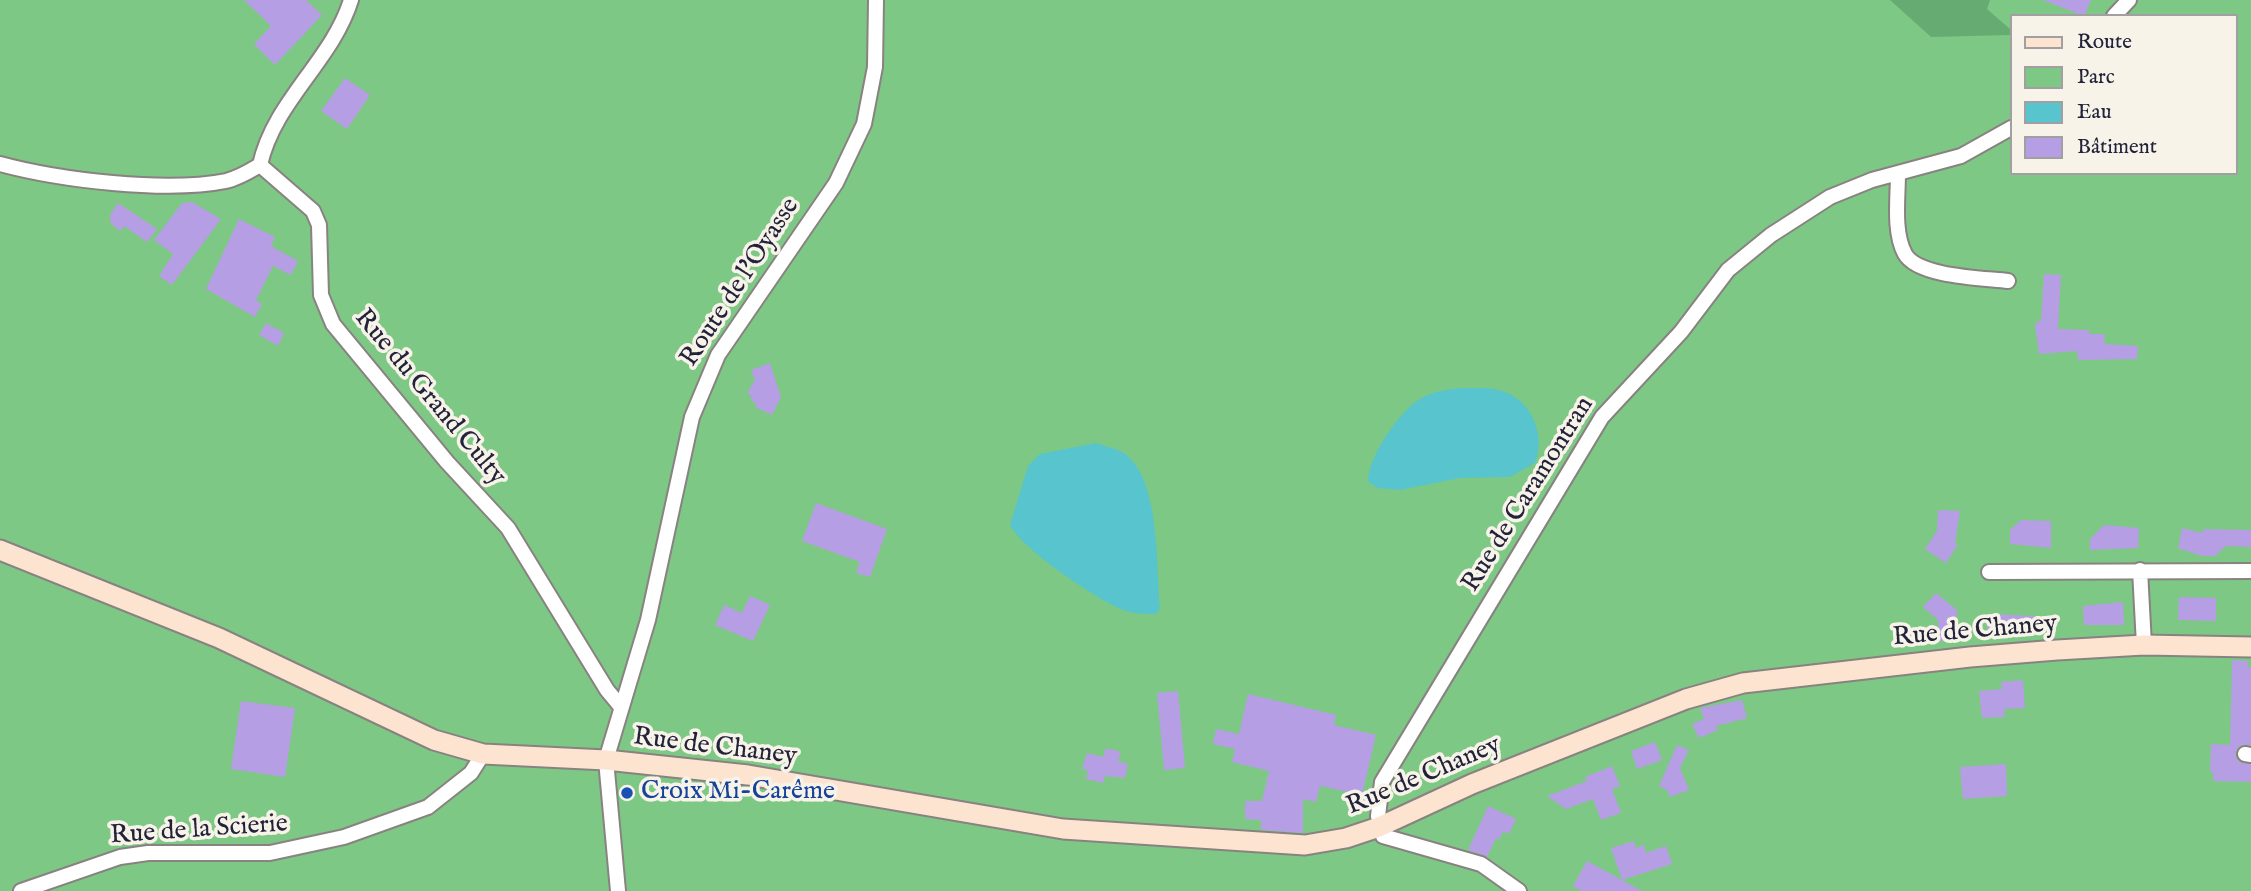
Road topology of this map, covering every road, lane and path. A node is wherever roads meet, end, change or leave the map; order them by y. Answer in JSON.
{"nodes":[{"id":1,"x":351,"y":0,"type":"edge"},
{"id":2,"x":876,"y":0,"type":"edge"},
{"id":3,"x":2129,"y":0,"type":"edge"},
{"id":4,"x":2116,"y":14,"type":"edge"},
{"id":5,"x":2010,"y":129,"type":"edge"},
{"id":6,"x":0,"y":164,"type":"edge"},
{"id":7,"x":260,"y":165,"type":"junction"},
{"id":8,"x":1898,"y":173,"type":"junction"},
{"id":9,"x":2008,"y":281,"type":"dead end"},
{"id":10,"x":0,"y":550,"type":"edge"},
{"id":11,"x":2140,"y":570,"type":"junction"},
{"id":12,"x":2251,"y":571,"type":"edge"},
{"id":13,"x":1989,"y":572,"type":"dead end"},
{"id":14,"x":2144,"y":645,"type":"junction"},
{"id":15,"x":2251,"y":647,"type":"edge"},
{"id":16,"x":621,"y":706,"type":"junction"},
{"id":17,"x":484,"y":754,"type":"junction"},
{"id":18,"x":607,"y":760,"type":"junction"},
{"id":19,"x":1379,"y":827,"type":"junction"},
{"id":20,"x":21,"y":891,"type":"edge"},
{"id":21,"x":618,"y":891,"type":"edge"},
{"id":22,"x":1519,"y":891,"type":"edge"}],
"edges":[{"from":1,"to":7,"type":"street"},
{"from":2,"to":16,"type":"street","name":"Route de l'Oyasse"},
{"from":3,"to":4,"type":"street"},
{"from":5,"to":8,"type":"street","name":"Rue de Caramontran"},
{"from":6,"to":7,"type":"street"},
{"from":7,"to":16,"type":"street","name":"Rue du Grand Culty"},
{"from":8,"to":9,"type":"street"},
{"from":8,"to":19,"type":"street","name":"Rue de Caramontran"},
{"from":10,"to":17,"type":"street","name":"Rue de Chaney"},
{"from":11,"to":12,"type":"street"},
{"from":11,"to":13,"type":"street"},
{"from":11,"to":14,"type":"street"},
{"from":14,"to":15,"type":"street","name":"Rue de Chaney"},
{"from":14,"to":19,"type":"street","name":"Rue de Chaney"},
{"from":16,"to":18,"type":"street","name":"Route de l'Oyasse"},
{"from":17,"to":18,"type":"street","name":"Rue de Chaney"},
{"from":17,"to":20,"type":"street","name":"Rue de la Scierie"},
{"from":18,"to":19,"type":"street","name":"Rue de Chaney"},
{"from":18,"to":21,"type":"street","name":"Route de l'Oyasse"},
{"from":19,"to":22,"type":"street"}]}
